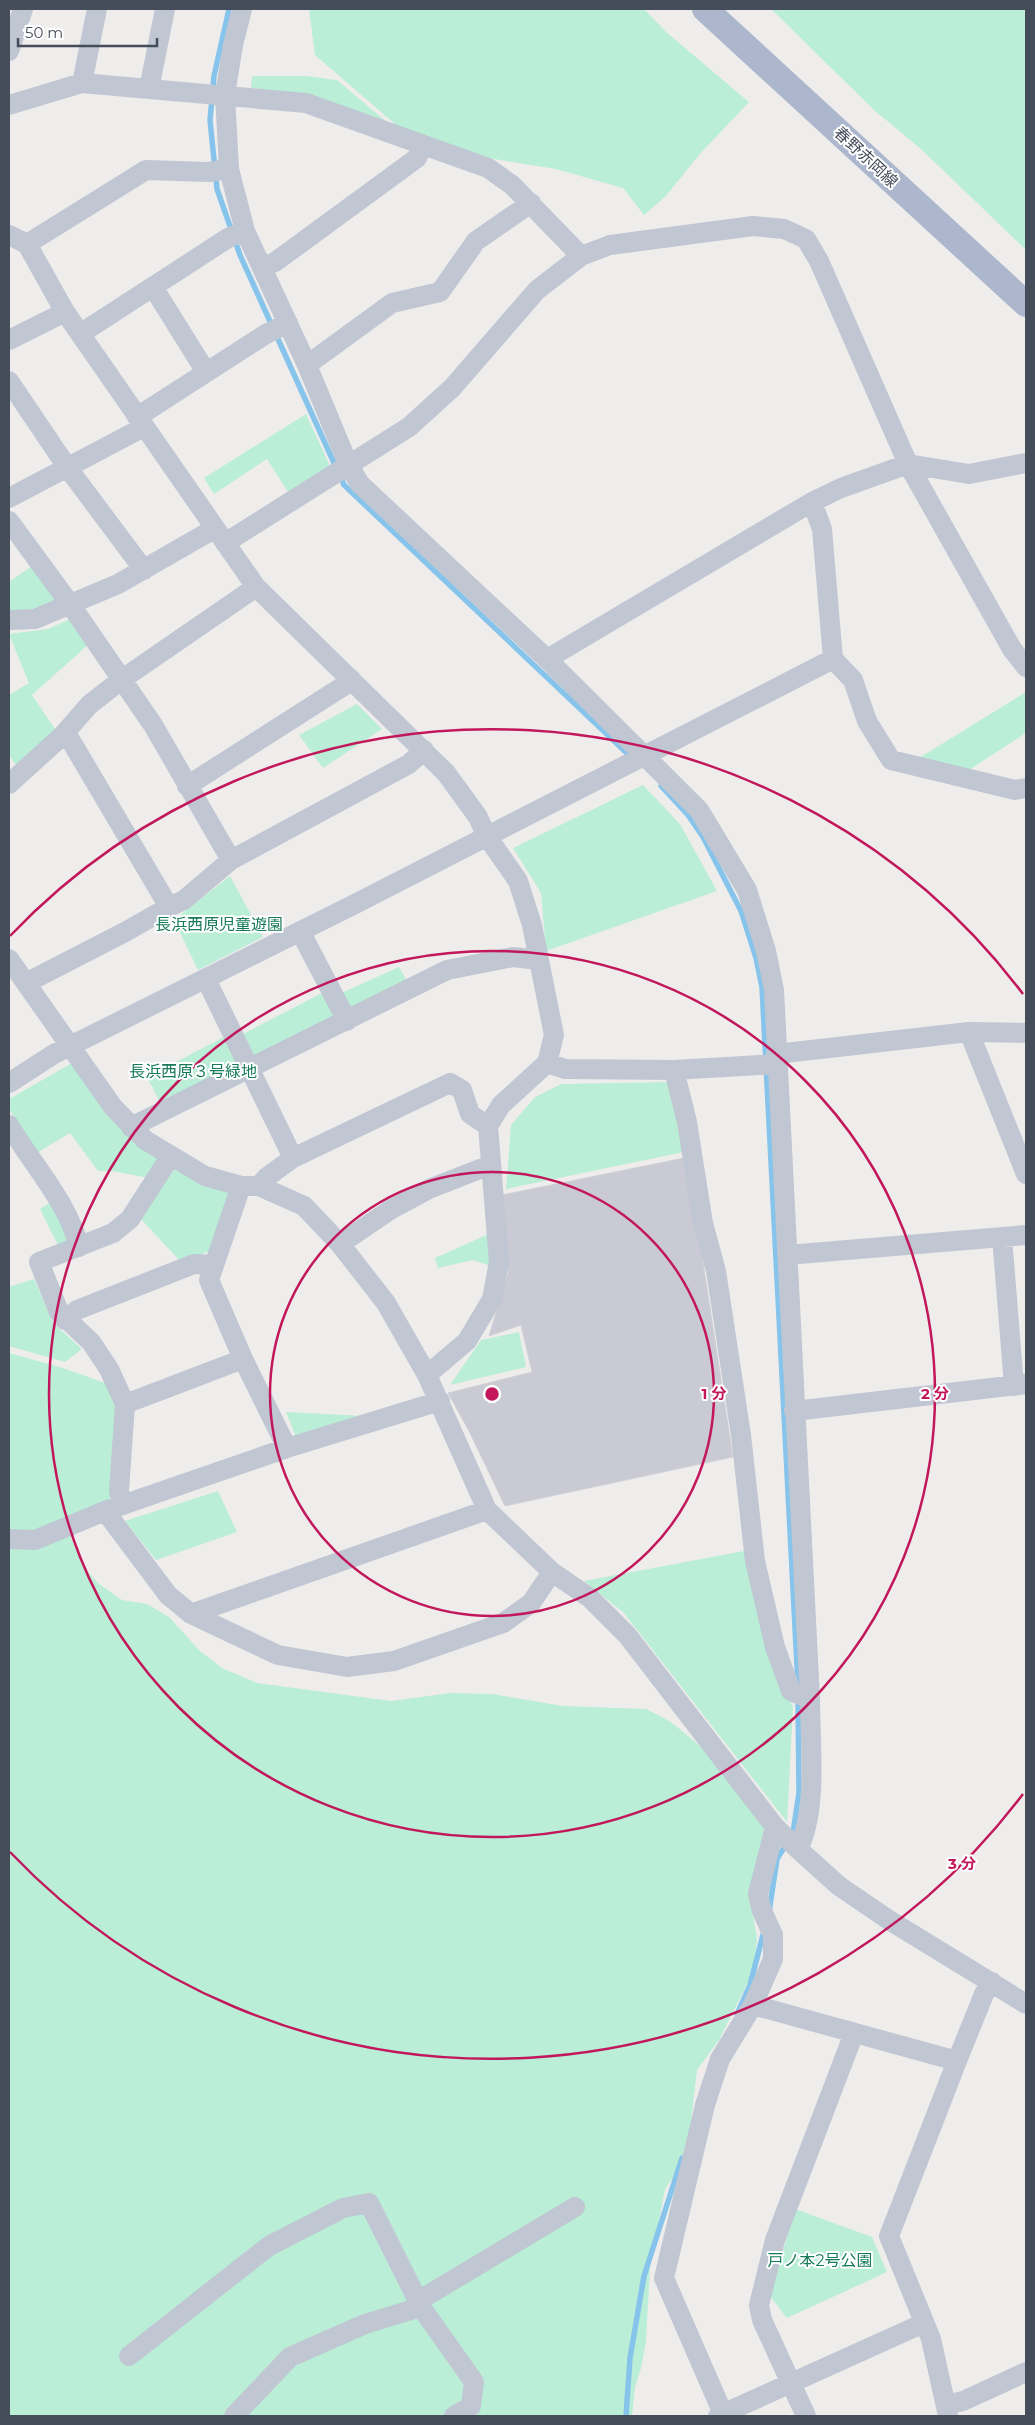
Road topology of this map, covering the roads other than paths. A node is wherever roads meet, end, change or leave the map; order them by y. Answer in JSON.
{"nodes":[{"id":1,"x":23,"y":9,"type":"edge"},
{"id":2,"x":97,"y":9,"type":"edge"},
{"id":3,"x":164,"y":9,"type":"edge"},
{"id":4,"x":242,"y":9,"type":"edge"},
{"id":5,"x":705,"y":9,"type":"edge"},
{"id":6,"x":9,"y":51,"type":"edge"},
{"id":7,"x":82,"y":83,"type":"junction"},
{"id":8,"x":149,"y":89,"type":"junction"},
{"id":9,"x":216,"y":94,"type":"junction"},
{"id":10,"x":9,"y":105,"type":"edge"},
{"id":11,"x":422,"y":145,"type":"junction"},
{"id":12,"x":229,"y":169,"type":"junction"},
{"id":13,"x":530,"y":203,"type":"junction"},
{"id":14,"x":245,"y":231,"type":"junction"},
{"id":15,"x":9,"y":235,"type":"edge"},
{"id":16,"x":27,"y":244,"type":"junction"},
{"id":17,"x":581,"y":256,"type":"junction"},
{"id":18,"x":262,"y":268,"type":"junction"},
{"id":19,"x":153,"y":286,"type":"junction"},
{"id":20,"x":1026,"y":304,"type":"edge"},
{"id":21,"x":64,"y":312,"type":"junction"},
{"id":22,"x":288,"y":323,"type":"junction"},
{"id":23,"x":80,"y":334,"type":"junction"},
{"id":24,"x":9,"y":340,"type":"edge"},
{"id":25,"x":307,"y":365,"type":"junction"},
{"id":26,"x":206,"y":372,"type":"junction"},
{"id":27,"x":9,"y":381,"type":"edge"},
{"id":28,"x":140,"y":422,"type":"junction"},
{"id":29,"x":1026,"y":462,"type":"edge"},
{"id":30,"x":348,"y":464,"type":"junction"},
{"id":31,"x":908,"y":464,"type":"junction"},
{"id":32,"x":67,"y":467,"type":"junction"},
{"id":33,"x":9,"y":498,"type":"edge"},
{"id":34,"x":812,"y":502,"type":"junction"},
{"id":35,"x":9,"y":521,"type":"edge"},
{"id":36,"x":220,"y":536,"type":"junction"},
{"id":37,"x":144,"y":570,"type":"junction"},
{"id":38,"x":256,"y":587,"type":"junction"},
{"id":39,"x":70,"y":604,"type":"junction"},
{"id":40,"x":9,"y":620,"type":"edge"},
{"id":41,"x":547,"y":659,"type":"junction"},
{"id":42,"x":833,"y":659,"type":"junction"},
{"id":43,"x":1026,"y":667,"type":"edge"},
{"id":44,"x":351,"y":679,"type":"junction"},
{"id":45,"x":121,"y":680,"type":"junction"},
{"id":46,"x":63,"y":735,"type":"junction"},
{"id":47,"x":424,"y":750,"type":"junction"},
{"id":48,"x":638,"y":759,"type":"junction"},
{"id":49,"x":9,"y":784,"type":"edge"},
{"id":50,"x":187,"y":786,"type":"junction"},
{"id":51,"x":1026,"y":788,"type":"edge"},
{"id":52,"x":486,"y":835,"type":"junction"},
{"id":53,"x":231,"y":860,"type":"junction"},
{"id":54,"x":169,"y":907,"type":"junction"},
{"id":55,"x":300,"y":931,"type":"junction"},
{"id":56,"x":9,"y":959,"type":"edge"},
{"id":57,"x":538,"y":960,"type":"junction"},
{"id":58,"x":206,"y":979,"type":"junction"},
{"id":59,"x":26,"y":983,"type":"junction"},
{"id":60,"x":347,"y":1021,"type":"junction"},
{"id":61,"x":970,"y":1032,"type":"junction"},
{"id":62,"x":1026,"y":1033,"type":"edge"},
{"id":63,"x":72,"y":1046,"type":"junction"},
{"id":64,"x":776,"y":1059,"type":"junction"},
{"id":65,"x":547,"y":1063,"type":"junction"},
{"id":66,"x":251,"y":1068,"type":"junction"},
{"id":67,"x":674,"y":1070,"type":"junction"},
{"id":68,"x":9,"y":1083,"type":"edge"},
{"id":69,"x":488,"y":1126,"type":"junction"},
{"id":70,"x":9,"y":1127,"type":"edge"},
{"id":71,"x":131,"y":1127,"type":"junction"},
{"id":72,"x":170,"y":1157,"type":"junction"},
{"id":73,"x":294,"y":1158,"type":"junction"},
{"id":74,"x":490,"y":1164,"type":"junction"},
{"id":75,"x":1026,"y":1174,"type":"edge"},
{"id":76,"x":250,"y":1186,"type":"junction"},
{"id":77,"x":1026,"y":1235,"type":"edge"},
{"id":78,"x":1002,"y":1237,"type":"junction"},
{"id":79,"x":340,"y":1244,"type":"junction"},
{"id":80,"x":79,"y":1246,"type":"junction"},
{"id":81,"x":787,"y":1255,"type":"junction"},
{"id":82,"x":214,"y":1265,"type":"junction"},
{"id":83,"x":65,"y":1320,"type":"junction"},
{"id":84,"x":243,"y":1359,"type":"junction"},
{"id":85,"x":427,"y":1375,"type":"junction"},
{"id":86,"x":1020,"y":1385,"type":"edge"},
{"id":87,"x":440,"y":1401,"type":"junction"},
{"id":88,"x":125,"y":1404,"type":"junction"},
{"id":89,"x":794,"y":1411,"type":"junction"},
{"id":90,"x":287,"y":1448,"type":"junction"},
{"id":91,"x":114,"y":1508,"type":"junction"},
{"id":92,"x":487,"y":1510,"type":"junction"},
{"id":93,"x":9,"y":1539,"type":"edge"},
{"id":94,"x":552,"y":1572,"type":"junction"},
{"id":95,"x":191,"y":1614,"type":"junction"},
{"id":96,"x":810,"y":1699,"type":"junction"},
{"id":97,"x":787,"y":1839,"type":"junction"},
{"id":98,"x":992,"y":1982,"type":"junction"},
{"id":99,"x":1026,"y":2004,"type":"edge"},
{"id":100,"x":752,"y":2006,"type":"junction"},
{"id":101,"x":854,"y":2033,"type":"junction"},
{"id":102,"x":957,"y":2061,"type":"junction"},
{"id":103,"x":575,"y":2207,"type":"dead end"},
{"id":104,"x":420,"y":2304,"type":"junction"},
{"id":105,"x":924,"y":2324,"type":"junction"},
{"id":106,"x":129,"y":2356,"type":"dead end"},
{"id":107,"x":1026,"y":2372,"type":"edge"},
{"id":108,"x":791,"y":2383,"type":"junction"},
{"id":109,"x":947,"y":2411,"type":"edge"},
{"id":110,"x":234,"y":2416,"type":"edge"},
{"id":111,"x":454,"y":2416,"type":"edge"},
{"id":112,"x":722,"y":2416,"type":"edge"},
{"id":113,"x":806,"y":2416,"type":"edge"}],
"edges":[{"from":1,"to":6,"type":"street"},
{"from":2,"to":7,"type":"street"},
{"from":3,"to":8,"type":"street"},
{"from":4,"to":9,"type":"street"},
{"from":5,"to":20,"type":"main road","name":"春野赤岡線"},
{"from":7,"to":8,"type":"street"},
{"from":7,"to":10,"type":"street"},
{"from":8,"to":9,"type":"street"},
{"from":9,"to":11,"type":"street"},
{"from":9,"to":12,"type":"street"},
{"from":11,"to":13,"type":"street"},
{"from":11,"to":18,"type":"street"},
{"from":12,"to":14,"type":"street"},
{"from":12,"to":16,"type":"street"},
{"from":13,"to":17,"type":"street"},
{"from":13,"to":25,"type":"street"},
{"from":14,"to":18,"type":"street"},
{"from":14,"to":19,"type":"street"},
{"from":15,"to":16,"type":"street"},
{"from":16,"to":21,"type":"street"},
{"from":17,"to":30,"type":"street"},
{"from":17,"to":31,"type":"street"},
{"from":18,"to":22,"type":"street"},
{"from":19,"to":23,"type":"street"},
{"from":19,"to":26,"type":"street"},
{"from":21,"to":23,"type":"street"},
{"from":21,"to":24,"type":"street"},
{"from":22,"to":25,"type":"street"},
{"from":22,"to":26,"type":"street"},
{"from":23,"to":28,"type":"street"},
{"from":25,"to":30,"type":"street"},
{"from":26,"to":28,"type":"street"},
{"from":27,"to":32,"type":"street"},
{"from":28,"to":32,"type":"street"},
{"from":28,"to":36,"type":"street"},
{"from":29,"to":31,"type":"street"},
{"from":30,"to":36,"type":"street"},
{"from":30,"to":41,"type":"street"},
{"from":31,"to":34,"type":"street"},
{"from":31,"to":43,"type":"street"},
{"from":32,"to":33,"type":"street"},
{"from":32,"to":37,"type":"street"},
{"from":34,"to":41,"type":"street"},
{"from":34,"to":42,"type":"street"},
{"from":35,"to":39,"type":"street"},
{"from":36,"to":37,"type":"street"},
{"from":36,"to":38,"type":"street"},
{"from":37,"to":39,"type":"street"},
{"from":38,"to":44,"type":"street"},
{"from":38,"to":45,"type":"street"},
{"from":39,"to":40,"type":"street"},
{"from":39,"to":45,"type":"street"},
{"from":41,"to":48,"type":"street"},
{"from":42,"to":48,"type":"street"},
{"from":42,"to":51,"type":"street"},
{"from":44,"to":47,"type":"street"},
{"from":44,"to":50,"type":"street"},
{"from":45,"to":46,"type":"street"},
{"from":45,"to":50,"type":"street"},
{"from":46,"to":49,"type":"street"},
{"from":46,"to":54,"type":"street"},
{"from":47,"to":52,"type":"street"},
{"from":47,"to":53,"type":"street"},
{"from":48,"to":52,"type":"street"},
{"from":48,"to":64,"type":"street"},
{"from":50,"to":53,"type":"street"},
{"from":52,"to":55,"type":"street"},
{"from":52,"to":57,"type":"street"},
{"from":53,"to":54,"type":"street"},
{"from":54,"to":59,"type":"street"},
{"from":55,"to":58,"type":"street"},
{"from":55,"to":60,"type":"street"},
{"from":56,"to":59,"type":"street"},
{"from":57,"to":60,"type":"street"},
{"from":57,"to":65,"type":"street"},
{"from":58,"to":63,"type":"street"},
{"from":58,"to":66,"type":"street"},
{"from":59,"to":63,"type":"street"},
{"from":60,"to":66,"type":"street"},
{"from":61,"to":62,"type":"street"},
{"from":61,"to":64,"type":"street"},
{"from":61,"to":75,"type":"street"},
{"from":63,"to":68,"type":"street"},
{"from":63,"to":71,"type":"street"},
{"from":64,"to":67,"type":"street"},
{"from":64,"to":81,"type":"street"},
{"from":65,"to":67,"type":"street"},
{"from":65,"to":69,"type":"street"},
{"from":66,"to":71,"type":"street"},
{"from":66,"to":73,"type":"street"},
{"from":67,"to":96,"type":"street"},
{"from":69,"to":73,"type":"street"},
{"from":69,"to":74,"type":"street"},
{"from":70,"to":80,"type":"street"},
{"from":71,"to":72,"type":"street"},
{"from":72,"to":76,"type":"street"},
{"from":72,"to":80,"type":"street"},
{"from":73,"to":76,"type":"street"},
{"from":74,"to":79,"type":"street"},
{"from":74,"to":85,"type":"street"},
{"from":76,"to":79,"type":"street"},
{"from":76,"to":82,"type":"street"},
{"from":77,"to":78,"type":"street"},
{"from":78,"to":81,"type":"street"},
{"from":78,"to":86,"type":"street"},
{"from":79,"to":85,"type":"street"},
{"from":80,"to":83,"type":"street"},
{"from":81,"to":89,"type":"street"},
{"from":82,"to":83,"type":"street"},
{"from":82,"to":84,"type":"street"},
{"from":83,"to":88,"type":"street"},
{"from":84,"to":88,"type":"street"},
{"from":84,"to":90,"type":"street"},
{"from":85,"to":87,"type":"street"},
{"from":86,"to":89,"type":"street"},
{"from":87,"to":90,"type":"street"},
{"from":87,"to":92,"type":"street"},
{"from":88,"to":91,"type":"street"},
{"from":89,"to":96,"type":"street"},
{"from":90,"to":91,"type":"street"},
{"from":91,"to":93,"type":"street"},
{"from":91,"to":95,"type":"street"},
{"from":92,"to":94,"type":"street"},
{"from":92,"to":95,"type":"street"},
{"from":94,"to":95,"type":"street"},
{"from":94,"to":97,"type":"street"},
{"from":96,"to":97,"type":"street"},
{"from":97,"to":98,"type":"street"},
{"from":97,"to":100,"type":"street"},
{"from":98,"to":99,"type":"street"},
{"from":98,"to":102,"type":"street"},
{"from":100,"to":101,"type":"street"},
{"from":100,"to":112,"type":"street"},
{"from":101,"to":102,"type":"street"},
{"from":101,"to":108,"type":"street"},
{"from":102,"to":105,"type":"street"},
{"from":103,"to":104,"type":"street"},
{"from":104,"to":106,"type":"street"},
{"from":104,"to":110,"type":"street"},
{"from":104,"to":111,"type":"street"},
{"from":105,"to":108,"type":"street"},
{"from":105,"to":109,"type":"street"},
{"from":107,"to":109,"type":"street"},
{"from":108,"to":112,"type":"street"},
{"from":108,"to":113,"type":"street"}]}
